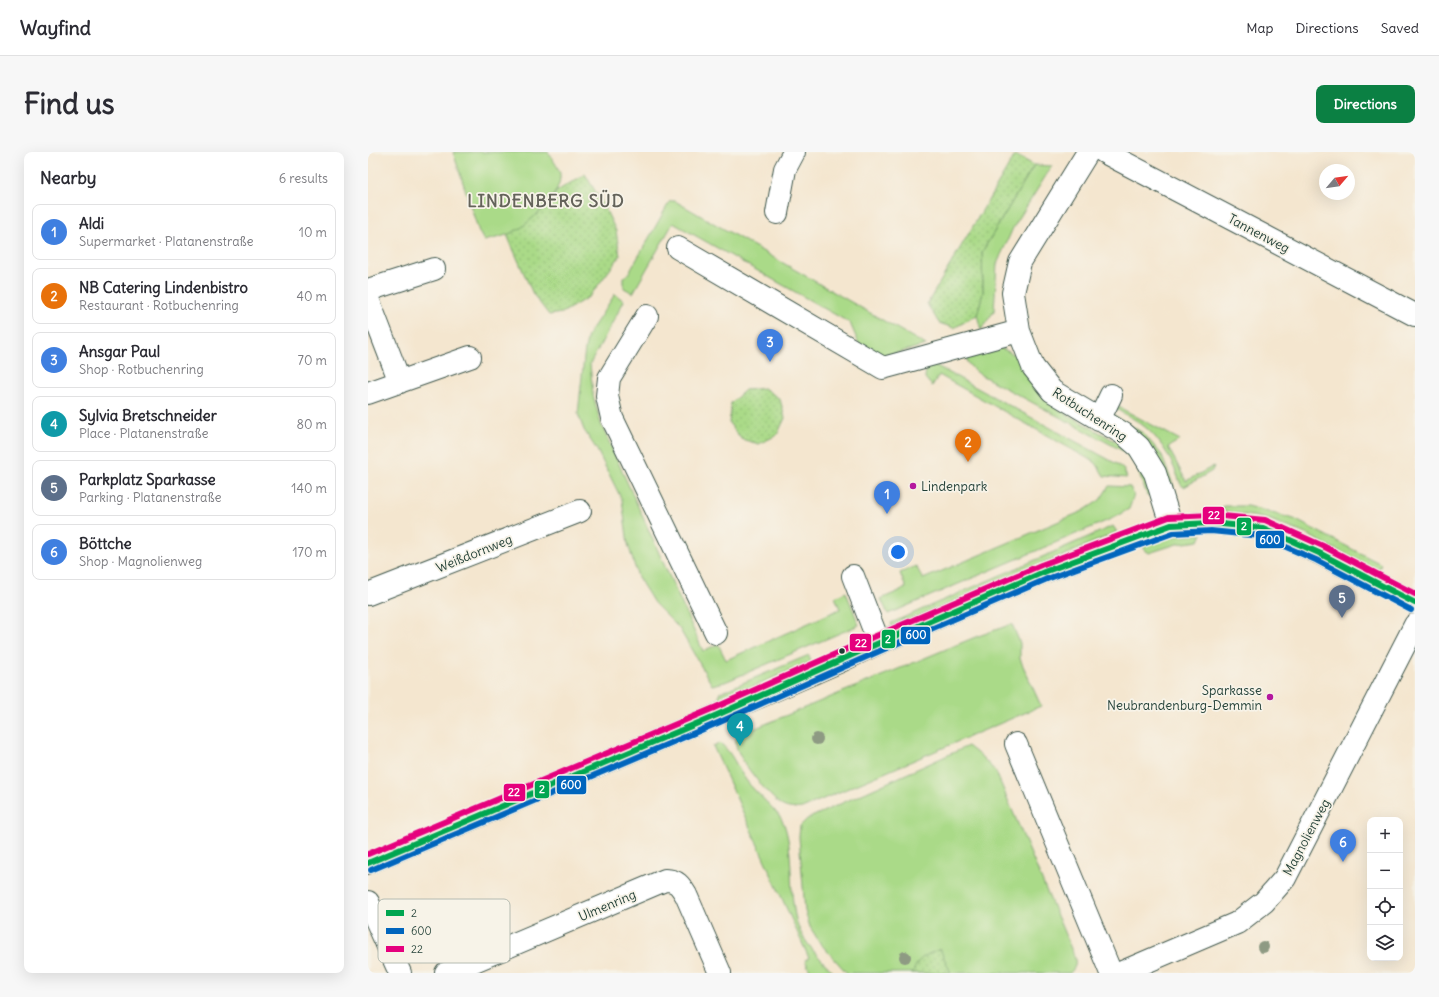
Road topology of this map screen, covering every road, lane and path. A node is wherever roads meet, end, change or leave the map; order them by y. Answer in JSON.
{"nodes":[{"id":1,"x":794,"y":152,"type":"edge"},
{"id":2,"x":1088,"y":152,"type":"edge"},
{"id":3,"x":1104,"y":152,"type":"edge"},
{"id":4,"x":778,"y":212,"type":"dead end"},
{"id":5,"x":678,"y":248,"type":"dead end"},
{"id":6,"x":434,"y":269,"type":"dead end"},
{"id":7,"x":368,"y":290,"type":"edge"},
{"id":8,"x":368,"y":299,"type":"edge"},
{"id":9,"x":1415,"y":315,"type":"edge"},
{"id":10,"x":647,"y":316,"type":"dead end"},
{"id":11,"x":1019,"y":331,"type":"junction"},
{"id":12,"x":470,"y":357,"type":"dead end"},
{"id":13,"x":400,"y":382,"type":"junction"},
{"id":14,"x":368,"y":393,"type":"edge"},
{"id":15,"x":1111,"y":395,"type":"dead end"},
{"id":16,"x":1099,"y":420,"type":"junction"},
{"id":17,"x":580,"y":511,"type":"dead end"},
{"id":18,"x":1171,"y":525,"type":"junction"},
{"id":19,"x":853,"y":576,"type":"dead end"},
{"id":20,"x":368,"y":594,"type":"edge"},
{"id":21,"x":1415,"y":603,"type":"edge"},
{"id":22,"x":1415,"y":625,"type":"edge"},
{"id":23,"x":716,"y":633,"type":"dead end"},
{"id":24,"x":879,"y":643,"type":"junction"},
{"id":25,"x":1016,"y":744,"type":"dead end"},
{"id":26,"x":368,"y":863,"type":"edge"},
{"id":27,"x":368,"y":902,"type":"edge"},
{"id":28,"x":378,"y":924,"type":"edge"},
{"id":29,"x":510,"y":946,"type":"edge"},
{"id":30,"x":395,"y":963,"type":"edge"},
{"id":31,"x":470,"y":963,"type":"edge"},
{"id":32,"x":400,"y":973,"type":"edge"},
{"id":33,"x":446,"y":973,"type":"edge"},
{"id":34,"x":720,"y":973,"type":"edge"},
{"id":35,"x":1112,"y":973,"type":"edge"},
{"id":36,"x":1120,"y":973,"type":"edge"}],
"edges":[{"from":1,"to":4,"type":"street"},
{"from":2,"to":11,"type":"street","name":"Rotbuchenring"},
{"from":3,"to":9,"type":"street","name":"Tannenweg"},
{"from":5,"to":11,"type":"street"},
{"from":6,"to":7,"type":"street"},
{"from":8,"to":13,"type":"street"},
{"from":10,"to":23,"type":"street"},
{"from":11,"to":16,"type":"street","name":"Rotbuchenring"},
{"from":12,"to":13,"type":"street"},
{"from":13,"to":14,"type":"street"},
{"from":15,"to":16,"type":"street"},
{"from":16,"to":18,"type":"street","name":"Rotbuchenring"},
{"from":17,"to":20,"type":"street","name":"Weißdornweg"},
{"from":18,"to":21,"type":"street"},
{"from":18,"to":24,"type":"street"},
{"from":19,"to":24,"type":"street"},
{"from":22,"to":36,"type":"street","name":"Magnolienweg"},
{"from":24,"to":26,"type":"street"},
{"from":25,"to":35,"type":"street"},
{"from":27,"to":28,"type":"street"},
{"from":29,"to":34,"type":"street","name":"Ulmenring"},
{"from":30,"to":32,"type":"street"},
{"from":31,"to":33,"type":"street","name":"Ulmenring"}]}
